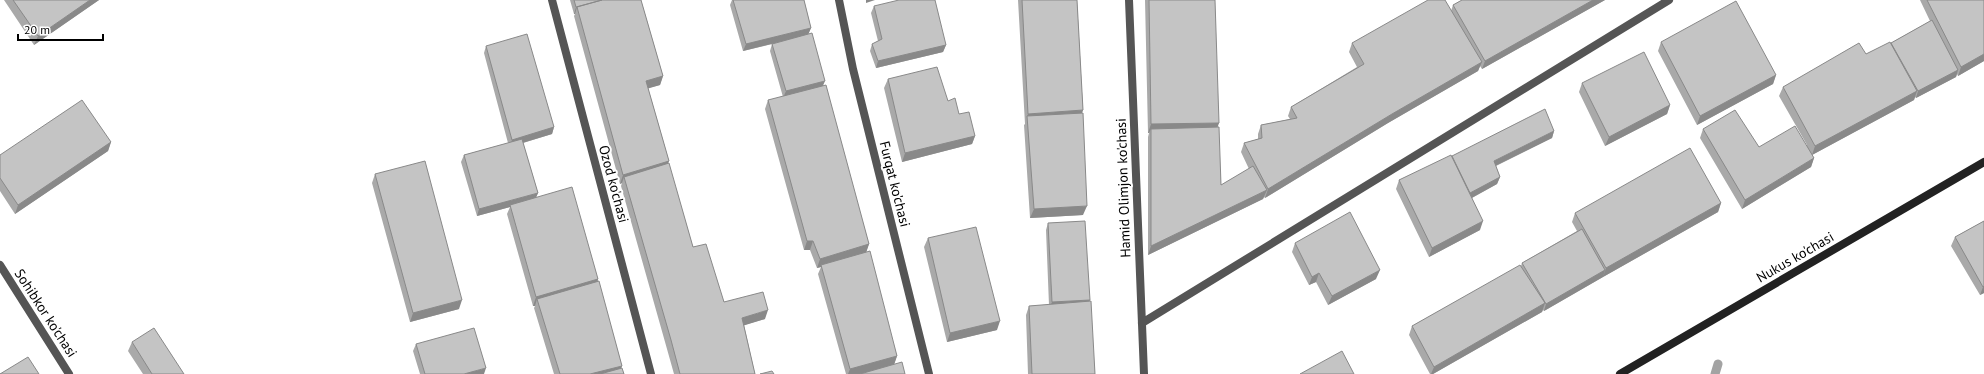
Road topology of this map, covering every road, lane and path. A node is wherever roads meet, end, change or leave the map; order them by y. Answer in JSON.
{"nodes":[{"id":1,"x":552,"y":0,"type":"edge"},
{"id":2,"x":839,"y":0,"type":"edge"},
{"id":3,"x":1128,"y":0,"type":"edge"},
{"id":4,"x":1669,"y":0,"type":"edge"},
{"id":5,"x":1984,"y":162,"type":"edge"},
{"id":6,"x":0,"y":265,"type":"edge"},
{"id":7,"x":1142,"y":323,"type":"junction"},
{"id":8,"x":69,"y":374,"type":"edge"},
{"id":9,"x":651,"y":374,"type":"edge"},
{"id":10,"x":929,"y":374,"type":"edge"},
{"id":11,"x":1144,"y":374,"type":"edge"},
{"id":12,"x":1620,"y":374,"type":"edge"}],
"edges":[{"from":1,"to":9,"type":"street","name":"Ozod ko'chasi"},
{"from":2,"to":10,"type":"street","name":"Furqat ko'chasi"},
{"from":3,"to":7,"type":"street","name":"Hamid Olimjon ko'chasi"},
{"from":4,"to":7,"type":"street"},
{"from":5,"to":12,"type":"main road","name":"Nukus ko'chasi"},
{"from":6,"to":8,"type":"street","name":"Sohibkor ko'chasi"},
{"from":7,"to":11,"type":"street","name":"Hamid Olimjon ko'chasi"}]}
